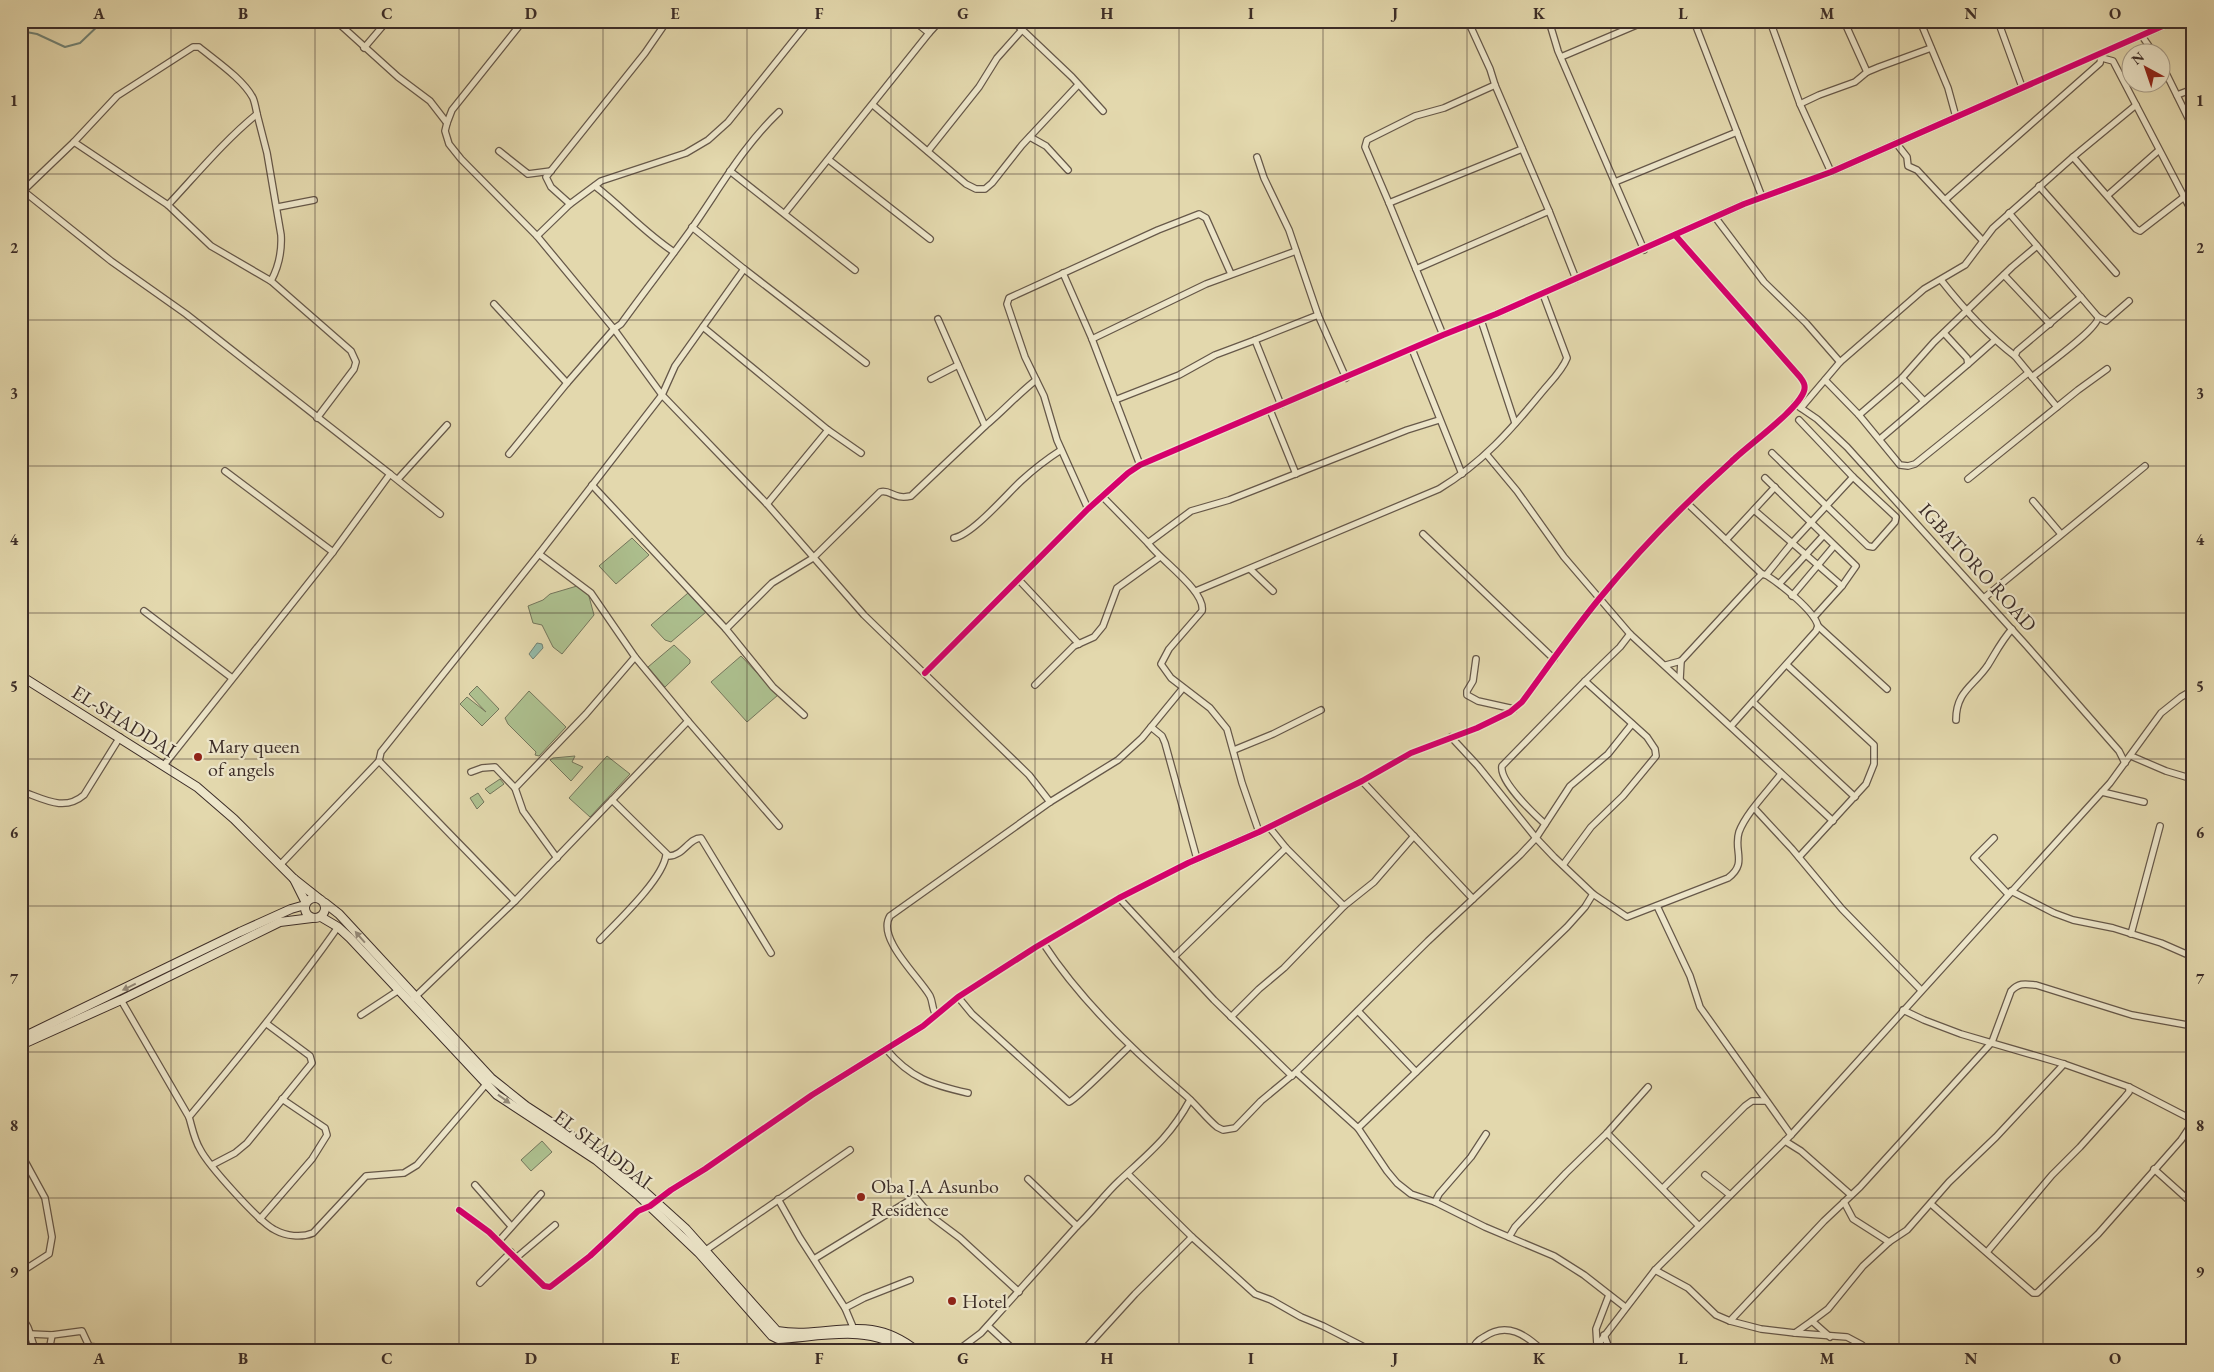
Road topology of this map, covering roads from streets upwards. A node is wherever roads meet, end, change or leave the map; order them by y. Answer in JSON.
{"nodes":[{"id":1,"x":336,"y":21,"type":"edge"},
{"id":2,"x":387,"y":21,"type":"edge"},
{"id":3,"x":523,"y":21,"type":"edge"},
{"id":4,"x":667,"y":21,"type":"edge"},
{"id":5,"x":809,"y":21,"type":"edge"},
{"id":6,"x":914,"y":21,"type":"edge"},
{"id":7,"x":940,"y":21,"type":"edge"},
{"id":8,"x":1013,"y":21,"type":"edge"},
{"id":9,"x":1468,"y":21,"type":"edge"},
{"id":10,"x":1549,"y":21,"type":"edge"},
{"id":11,"x":1646,"y":21,"type":"edge"},
{"id":12,"x":1694,"y":21,"type":"edge"},
{"id":13,"x":1770,"y":21,"type":"edge"},
{"id":14,"x":1844,"y":21,"type":"edge"},
{"id":15,"x":1920,"y":21,"type":"edge"},
{"id":16,"x":2174,"y":21,"type":"edge"},
{"id":17,"x":2000,"y":22,"type":"edge"},
{"id":18,"x":1022,"y":30,"type":"junction"},
{"id":19,"x":929,"y":33,"type":"junction"},
{"id":20,"x":2142,"y":36,"type":"junction"},
{"id":21,"x":2146,"y":42,"type":"edge"},
{"id":22,"x":364,"y":48,"type":"junction"},
{"id":23,"x":1931,"y":48,"type":"junction"},
{"id":24,"x":2102,"y":56,"type":"junction"},
{"id":25,"x":1561,"y":57,"type":"junction"},
{"id":26,"x":1867,"y":72,"type":"junction"},
{"id":27,"x":2172,"y":84,"type":"edge"},
{"id":28,"x":1078,"y":85,"type":"junction"},
{"id":29,"x":1495,"y":85,"type":"junction"},
{"id":30,"x":2022,"y":87,"type":"junction"},
{"id":31,"x":2193,"y":89,"type":"edge"},
{"id":32,"x":2178,"y":95,"type":"junction"},
{"id":33,"x":1800,"y":104,"type":"junction"},
{"id":34,"x":873,"y":105,"type":"junction"},
{"id":35,"x":2136,"y":105,"type":"junction"},
{"id":36,"x":1103,"y":111,"type":"dead end"},
{"id":37,"x":779,"y":112,"type":"dead end"},
{"id":38,"x":257,"y":114,"type":"junction"},
{"id":39,"x":1956,"y":117,"type":"junction"},
{"id":40,"x":447,"y":123,"type":"junction"},
{"id":41,"x":2193,"y":128,"type":"edge"},
{"id":42,"x":1736,"y":132,"type":"junction"},
{"id":43,"x":1030,"y":137,"type":"junction"},
{"id":44,"x":74,"y":142,"type":"junction"},
{"id":45,"x":1896,"y":143,"type":"junction"},
{"id":46,"x":1522,"y":149,"type":"junction"},
{"id":47,"x":499,"y":151,"type":"dead end"},
{"id":48,"x":928,"y":151,"type":"junction"},
{"id":49,"x":2158,"y":151,"type":"junction"},
{"id":50,"x":1257,"y":156,"type":"dead end"},
{"id":51,"x":2073,"y":157,"type":"junction"},
{"id":52,"x":829,"y":160,"type":"junction"},
{"id":53,"x":1068,"y":170,"type":"dead end"},
{"id":54,"x":551,"y":171,"type":"junction"},
{"id":55,"x":730,"y":171,"type":"junction"},
{"id":56,"x":1831,"y":172,"type":"junction"},
{"id":57,"x":1614,"y":182,"type":"junction"},
{"id":58,"x":595,"y":186,"type":"junction"},
{"id":59,"x":2040,"y":186,"type":"junction"},
{"id":60,"x":23,"y":189,"type":"edge"},
{"id":61,"x":2108,"y":195,"type":"junction"},
{"id":62,"x":1762,"y":197,"type":"junction"},
{"id":63,"x":2184,"y":197,"type":"junction"},
{"id":64,"x":314,"y":200,"type":"dead end"},
{"id":65,"x":1945,"y":200,"type":"junction"},
{"id":66,"x":1389,"y":203,"type":"junction"},
{"id":67,"x":570,"y":204,"type":"junction"},
{"id":68,"x":168,"y":205,"type":"junction"},
{"id":69,"x":278,"y":207,"type":"junction"},
{"id":70,"x":1549,"y":211,"type":"junction"},
{"id":71,"x":785,"y":213,"type":"junction"},
{"id":72,"x":2009,"y":213,"type":"junction"},
{"id":73,"x":2193,"y":214,"type":"edge"},
{"id":74,"x":1714,"y":217,"type":"junction"},
{"id":75,"x":692,"y":227,"type":"junction"},
{"id":76,"x":1675,"y":235,"type":"junction"},
{"id":77,"x":537,"y":236,"type":"junction"},
{"id":78,"x":930,"y":238,"type":"dead end"},
{"id":79,"x":1983,"y":241,"type":"junction"},
{"id":80,"x":2037,"y":246,"type":"junction"},
{"id":81,"x":1644,"y":250,"type":"junction"},
{"id":82,"x":1296,"y":251,"type":"junction"},
{"id":83,"x":674,"y":252,"type":"junction"},
{"id":84,"x":744,"y":269,"type":"junction"},
{"id":85,"x":1416,"y":269,"type":"junction"},
{"id":86,"x":855,"y":270,"type":"dead end"},
{"id":87,"x":1063,"y":273,"type":"junction"},
{"id":88,"x":2116,"y":273,"type":"dead end"},
{"id":89,"x":1231,"y":274,"type":"junction"},
{"id":90,"x":2004,"y":275,"type":"junction"},
{"id":91,"x":1576,"y":279,"type":"junction"},
{"id":92,"x":1941,"y":280,"type":"junction"},
{"id":93,"x":271,"y":281,"type":"junction"},
{"id":94,"x":1543,"y":294,"type":"junction"},
{"id":95,"x":2081,"y":297,"type":"junction"},
{"id":96,"x":2129,"y":301,"type":"dead end"},
{"id":97,"x":494,"y":304,"type":"dead end"},
{"id":98,"x":1966,"y":312,"type":"junction"},
{"id":99,"x":1318,"y":315,"type":"junction"},
{"id":100,"x":2098,"y":317,"type":"junction"},
{"id":101,"x":938,"y":319,"type":"dead end"},
{"id":102,"x":1481,"y":320,"type":"junction"},
{"id":103,"x":2050,"y":324,"type":"junction"},
{"id":104,"x":703,"y":327,"type":"junction"},
{"id":105,"x":614,"y":329,"type":"junction"},
{"id":106,"x":1944,"y":333,"type":"junction"},
{"id":107,"x":1443,"y":335,"type":"junction"},
{"id":108,"x":1092,"y":339,"type":"junction"},
{"id":109,"x":1255,"y":340,"type":"junction"},
{"id":110,"x":1994,"y":340,"type":"junction"},
{"id":111,"x":1412,"y":348,"type":"junction"},
{"id":112,"x":2015,"y":356,"type":"junction"},
{"id":113,"x":1840,"y":362,"type":"junction"},
{"id":114,"x":866,"y":363,"type":"dead end"},
{"id":115,"x":1968,"y":364,"type":"junction"},
{"id":116,"x":958,"y":365,"type":"junction"},
{"id":117,"x":2107,"y":369,"type":"dead end"},
{"id":118,"x":2030,"y":375,"type":"junction"},
{"id":119,"x":1346,"y":378,"type":"junction"},
{"id":120,"x":1902,"y":378,"type":"junction"},
{"id":121,"x":931,"y":379,"type":"dead end"},
{"id":122,"x":1036,"y":380,"type":"junction"},
{"id":123,"x":1825,"y":380,"type":"junction"},
{"id":124,"x":567,"y":383,"type":"junction"},
{"id":125,"x":662,"y":394,"type":"junction"},
{"id":126,"x":1115,"y":400,"type":"junction"},
{"id":127,"x":1924,"y":401,"type":"junction"},
{"id":128,"x":1281,"y":405,"type":"junction"},
{"id":129,"x":1798,"y":406,"type":"junction"},
{"id":130,"x":2057,"y":406,"type":"junction"},
{"id":131,"x":1270,"y":410,"type":"junction"},
{"id":132,"x":1859,"y":415,"type":"junction"},
{"id":133,"x":317,"y":418,"type":"junction"},
{"id":134,"x":1439,"y":420,"type":"junction"},
{"id":135,"x":1799,"y":420,"type":"dead end"},
{"id":136,"x":1515,"y":423,"type":"junction"},
{"id":137,"x":448,"y":425,"type":"dead end"},
{"id":138,"x":985,"y":426,"type":"junction"},
{"id":139,"x":828,"y":430,"type":"junction"},
{"id":140,"x":1880,"y":439,"type":"junction"},
{"id":141,"x":1061,"y":450,"type":"junction"},
{"id":142,"x":861,"y":453,"type":"dead end"},
{"id":143,"x":1772,"y":453,"type":"dead end"},
{"id":144,"x":509,"y":454,"type":"dead end"},
{"id":145,"x":1487,"y":455,"type":"junction"},
{"id":146,"x":1140,"y":465,"type":"junction"},
{"id":147,"x":2145,"y":466,"type":"dead end"},
{"id":148,"x":225,"y":471,"type":"dead end"},
{"id":149,"x":390,"y":474,"type":"junction"},
{"id":150,"x":1296,"y":474,"type":"junction"},
{"id":151,"x":1462,"y":474,"type":"junction"},
{"id":152,"x":1766,"y":478,"type":"dead end"},
{"id":153,"x":1853,"y":478,"type":"junction"},
{"id":154,"x":398,"y":479,"type":"junction"},
{"id":155,"x":1968,"y":479,"type":"dead end"},
{"id":156,"x":592,"y":485,"type":"junction"},
{"id":157,"x":1775,"y":487,"type":"junction"},
{"id":158,"x":1102,"y":496,"type":"junction"},
{"id":159,"x":2033,"y":501,"type":"dead end"},
{"id":160,"x":767,"y":504,"type":"junction"},
{"id":161,"x":1688,"y":504,"type":"junction"},
{"id":162,"x":1826,"y":506,"type":"junction"},
{"id":163,"x":1088,"y":509,"type":"junction"},
{"id":164,"x":1754,"y":510,"type":"junction"},
{"id":165,"x":440,"y":514,"type":"dead end"},
{"id":166,"x":1811,"y":523,"type":"junction"},
{"id":167,"x":1423,"y":534,"type":"dead end"},
{"id":168,"x":2061,"y":534,"type":"junction"},
{"id":169,"x":1823,"y":536,"type":"junction"},
{"id":170,"x":954,"y":538,"type":"dead end"},
{"id":171,"x":1726,"y":540,"type":"junction"},
{"id":172,"x":1148,"y":543,"type":"junction"},
{"id":173,"x":1792,"y":543,"type":"junction"},
{"id":174,"x":1834,"y":546,"type":"junction"},
{"id":175,"x":333,"y":552,"type":"junction"},
{"id":176,"x":539,"y":554,"type":"junction"},
{"id":177,"x":1805,"y":555,"type":"junction"},
{"id":178,"x":1160,"y":557,"type":"junction"},
{"id":179,"x":813,"y":558,"type":"junction"},
{"id":180,"x":1817,"y":565,"type":"junction"},
{"id":181,"x":1250,"y":568,"type":"junction"},
{"id":182,"x":1764,"y":575,"type":"junction"},
{"id":183,"x":1019,"y":580,"type":"junction"},
{"id":184,"x":1780,"y":583,"type":"junction"},
{"id":185,"x":1842,"y":586,"type":"junction"},
{"id":186,"x":1196,"y":591,"type":"junction"},
{"id":187,"x":1273,"y":591,"type":"dead end"},
{"id":188,"x":1792,"y":596,"type":"junction"},
{"id":189,"x":1984,"y":598,"type":"junction"},
{"id":190,"x":1599,"y":599,"type":"junction"},
{"id":191,"x":144,"y":612,"type":"dead end"},
{"id":192,"x":1814,"y":617,"type":"junction"},
{"id":193,"x":1818,"y":626,"type":"junction"},
{"id":194,"x":726,"y":629,"type":"junction"},
{"id":195,"x":2012,"y":629,"type":"junction"},
{"id":196,"x":1630,"y":634,"type":"junction"},
{"id":197,"x":1079,"y":644,"type":"junction"},
{"id":198,"x":635,"y":657,"type":"junction"},
{"id":199,"x":1476,"y":659,"type":"dead end"},
{"id":200,"x":1554,"y":659,"type":"junction"},
{"id":201,"x":1681,"y":661,"type":"junction"},
{"id":202,"x":1666,"y":665,"type":"junction"},
{"id":203,"x":1787,"y":665,"type":"junction"},
{"id":204,"x":925,"y":673,"type":"junction"},
{"id":205,"x":21,"y":676,"type":"edge"},
{"id":206,"x":232,"y":678,"type":"junction"},
{"id":207,"x":1680,"y":679,"type":"junction"},
{"id":208,"x":1585,"y":681,"type":"junction"},
{"id":209,"x":1035,"y":685,"type":"dead end"},
{"id":210,"x":1183,"y":688,"type":"junction"},
{"id":211,"x":1887,"y":689,"type":"dead end"},
{"id":212,"x":2193,"y":690,"type":"edge"},
{"id":213,"x":1753,"y":702,"type":"junction"},
{"id":214,"x":1514,"y":709,"type":"junction"},
{"id":215,"x":1321,"y":710,"type":"dead end"},
{"id":216,"x":804,"y":715,"type":"dead end"},
{"id":217,"x":1956,"y":720,"type":"dead end"},
{"id":218,"x":688,"y":721,"type":"junction"},
{"id":219,"x":1632,"y":724,"type":"junction"},
{"id":220,"x":1731,"y":726,"type":"junction"},
{"id":221,"x":1151,"y":727,"type":"junction"},
{"id":222,"x":120,"y":737,"type":"junction"},
{"id":223,"x":1451,"y":737,"type":"junction"},
{"id":224,"x":1234,"y":750,"type":"junction"},
{"id":225,"x":2131,"y":756,"type":"junction"},
{"id":226,"x":379,"y":761,"type":"junction"},
{"id":227,"x":2126,"y":763,"type":"junction"},
{"id":228,"x":164,"y":765,"type":"junction"},
{"id":229,"x":471,"y":772,"type":"dead end"},
{"id":230,"x":1781,"y":774,"type":"junction"},
{"id":231,"x":2193,"y":779,"type":"edge"},
{"id":232,"x":1362,"y":781,"type":"junction"},
{"id":233,"x":515,"y":788,"type":"junction"},
{"id":234,"x":21,"y":791,"type":"edge"},
{"id":235,"x":2102,"y":792,"type":"junction"},
{"id":236,"x":1855,"y":797,"type":"junction"},
{"id":237,"x":612,"y":800,"type":"junction"},
{"id":238,"x":1050,"y":802,"type":"junction"},
{"id":239,"x":2144,"y":802,"type":"dead end"},
{"id":240,"x":1755,"y":809,"type":"junction"},
{"id":241,"x":1833,"y":821,"type":"junction"},
{"id":242,"x":1545,"y":824,"type":"junction"},
{"id":243,"x":780,"y":826,"type":"dead end"},
{"id":244,"x":2160,"y":826,"type":"dead end"},
{"id":245,"x":1269,"y":827,"type":"junction"},
{"id":246,"x":1259,"y":832,"type":"junction"},
{"id":247,"x":1414,"y":836,"type":"junction"},
{"id":248,"x":1536,"y":838,"type":"junction"},
{"id":249,"x":1994,"y":838,"type":"dead end"},
{"id":250,"x":1286,"y":848,"type":"junction"},
{"id":251,"x":666,"y":855,"type":"junction"},
{"id":252,"x":1799,"y":857,"type":"junction"},
{"id":253,"x":557,"y":858,"type":"junction"},
{"id":254,"x":1196,"y":859,"type":"junction"},
{"id":255,"x":281,"y":864,"type":"junction"},
{"id":256,"x":1563,"y":865,"type":"junction"},
{"id":257,"x":294,"y":879,"type":"junction"},
{"id":258,"x":2010,"y":892,"type":"junction"},
{"id":259,"x":1593,"y":894,"type":"junction"},
{"id":260,"x":1119,"y":898,"type":"junction"},
{"id":261,"x":1473,"y":899,"type":"junction"},
{"id":262,"x":321,"y":900,"type":"junction"},
{"id":263,"x":515,"y":901,"type":"junction"},
{"id":264,"x":306,"y":904,"type":"junction"},
{"id":265,"x":1344,"y":906,"type":"junction"},
{"id":266,"x":1656,"y":906,"type":"junction"},
{"id":267,"x":321,"y":917,"type":"junction"},
{"id":268,"x":312,"y":918,"type":"junction"},
{"id":269,"x":338,"y":927,"type":"junction"},
{"id":270,"x":2131,"y":934,"type":"junction"},
{"id":271,"x":600,"y":940,"type":"dead end"},
{"id":272,"x":1043,"y":943,"type":"junction"},
{"id":273,"x":771,"y":953,"type":"dead end"},
{"id":274,"x":1174,"y":957,"type":"junction"},
{"id":275,"x":2193,"y":957,"type":"edge"},
{"id":276,"x":190,"y":961,"type":"junction"},
{"id":277,"x":399,"y":990,"type":"junction"},
{"id":278,"x":1921,"y":990,"type":"junction"},
{"id":279,"x":958,"y":997,"type":"junction"},
{"id":280,"x":412,"y":999,"type":"junction"},
{"id":281,"x":121,"y":1000,"type":"junction"},
{"id":282,"x":1903,"y":1010,"type":"junction"},
{"id":283,"x":1358,"y":1011,"type":"junction"},
{"id":284,"x":361,"y":1015,"type":"dead end"},
{"id":285,"x":936,"y":1015,"type":"junction"},
{"id":286,"x":1231,"y":1017,"type":"junction"},
{"id":287,"x":267,"y":1024,"type":"junction"},
{"id":288,"x":2193,"y":1026,"type":"edge"},
{"id":289,"x":35,"y":1037,"type":"junction"},
{"id":290,"x":21,"y":1038,"type":"edge"},
{"id":291,"x":1992,"y":1042,"type":"junction"},
{"id":292,"x":21,"y":1045,"type":"edge"},
{"id":293,"x":1130,"y":1046,"type":"junction"},
{"id":294,"x":886,"y":1048,"type":"junction"},
{"id":295,"x":2064,"y":1064,"type":"junction"},
{"id":296,"x":1416,"y":1072,"type":"junction"},
{"id":297,"x":1294,"y":1074,"type":"junction"},
{"id":298,"x":488,"y":1081,"type":"junction"},
{"id":299,"x":1648,"y":1087,"type":"dead end"},
{"id":300,"x":2129,"y":1087,"type":"junction"},
{"id":301,"x":968,"y":1093,"type":"dead end"},
{"id":302,"x":282,"y":1099,"type":"junction"},
{"id":303,"x":1190,"y":1100,"type":"junction"},
{"id":304,"x":1766,"y":1101,"type":"junction"},
{"id":305,"x":189,"y":1116,"type":"junction"},
{"id":306,"x":2193,"y":1121,"type":"edge"},
{"id":307,"x":1358,"y":1128,"type":"junction"},
{"id":308,"x":1486,"y":1134,"type":"dead end"},
{"id":309,"x":1607,"y":1134,"type":"junction"},
{"id":310,"x":1791,"y":1135,"type":"junction"},
{"id":311,"x":1785,"y":1141,"type":"junction"},
{"id":312,"x":850,"y":1150,"type":"dead end"},
{"id":313,"x":21,"y":1154,"type":"edge"},
{"id":314,"x":212,"y":1165,"type":"junction"},
{"id":315,"x":2154,"y":1169,"type":"junction"},
{"id":316,"x":1128,"y":1174,"type":"junction"},
{"id":317,"x":1705,"y":1175,"type":"dead end"},
{"id":318,"x":1028,"y":1179,"type":"dead end"},
{"id":319,"x":475,"y":1185,"type":"dead end"},
{"id":320,"x":1663,"y":1188,"type":"junction"},
{"id":321,"x":541,"y":1194,"type":"dead end"},
{"id":322,"x":1730,"y":1194,"type":"junction"},
{"id":323,"x":1851,"y":1195,"type":"junction"},
{"id":324,"x":778,"y":1199,"type":"junction"},
{"id":325,"x":1435,"y":1202,"type":"junction"},
{"id":326,"x":1844,"y":1202,"type":"junction"},
{"id":327,"x":653,"y":1204,"type":"junction"},
{"id":328,"x":1931,"y":1204,"type":"junction"},
{"id":329,"x":2193,"y":1204,"type":"edge"},
{"id":330,"x":459,"y":1210,"type":"dead end"},
{"id":331,"x":260,"y":1219,"type":"junction"},
{"id":332,"x":555,"y":1225,"type":"dead end"},
{"id":333,"x":1698,"y":1225,"type":"junction"},
{"id":334,"x":511,"y":1226,"type":"junction"},
{"id":335,"x":1077,"y":1226,"type":"junction"},
{"id":336,"x":1192,"y":1237,"type":"junction"},
{"id":337,"x":1509,"y":1237,"type":"junction"},
{"id":338,"x":499,"y":1241,"type":"junction"},
{"id":339,"x":1890,"y":1242,"type":"junction"},
{"id":340,"x":706,"y":1250,"type":"junction"},
{"id":341,"x":511,"y":1252,"type":"junction"},
{"id":342,"x":1987,"y":1252,"type":"junction"},
{"id":343,"x":516,"y":1258,"type":"junction"},
{"id":344,"x":814,"y":1259,"type":"junction"},
{"id":345,"x":1654,"y":1270,"type":"junction"},
{"id":346,"x":21,"y":1272,"type":"edge"},
{"id":347,"x":910,"y":1280,"type":"dead end"},
{"id":348,"x":480,"y":1283,"type":"dead end"},
{"id":349,"x":1019,"y":1292,"type":"junction"},
{"id":350,"x":1609,"y":1295,"type":"junction"},
{"id":351,"x":1625,"y":1307,"type":"junction"},
{"id":352,"x":845,"y":1308,"type":"junction"},
{"id":353,"x":21,"y":1317,"type":"edge"},
{"id":354,"x":1730,"y":1321,"type":"junction"},
{"id":355,"x":1812,"y":1321,"type":"junction"},
{"id":356,"x":988,"y":1326,"type":"junction"},
{"id":357,"x":853,"y":1327,"type":"junction"},
{"id":358,"x":1795,"y":1333,"type":"junction"},
{"id":359,"x":32,"y":1334,"type":"junction"},
{"id":360,"x":52,"y":1335,"type":"junction"},
{"id":361,"x":1604,"y":1335,"type":"junction"},
{"id":362,"x":1830,"y":1337,"type":"junction"},
{"id":363,"x":90,"y":1346,"type":"junction"},
{"id":364,"x":1595,"y":1348,"type":"edge"},
{"id":365,"x":36,"y":1351,"type":"edge"},
{"id":366,"x":49,"y":1351,"type":"edge"},
{"id":367,"x":80,"y":1351,"type":"edge"},
{"id":368,"x":103,"y":1351,"type":"edge"},
{"id":369,"x":905,"y":1351,"type":"edge"},
{"id":370,"x":917,"y":1351,"type":"edge"},
{"id":371,"x":957,"y":1351,"type":"edge"},
{"id":372,"x":1015,"y":1351,"type":"edge"},
{"id":373,"x":1084,"y":1351,"type":"edge"},
{"id":374,"x":1372,"y":1351,"type":"edge"},
{"id":375,"x":1472,"y":1351,"type":"edge"},
{"id":376,"x":1543,"y":1351,"type":"edge"},
{"id":377,"x":1610,"y":1351,"type":"edge"},
{"id":378,"x":1878,"y":1351,"type":"edge"},
{"id":379,"x":1905,"y":1351,"type":"edge"},
{"id":380,"x":1916,"y":1351,"type":"edge"}],
"edges":[{"from":1,"to":22,"type":"street"},
{"from":2,"to":22,"type":"street"},
{"from":3,"to":40,"type":"street"},
{"from":4,"to":54,"type":"street"},
{"from":5,"to":58,"type":"street"},
{"from":6,"to":19,"type":"street"},
{"from":7,"to":19,"type":"street"},
{"from":8,"to":18,"type":"street"},
{"from":9,"to":29,"type":"street"},
{"from":10,"to":25,"type":"street"},
{"from":11,"to":25,"type":"street"},
{"from":12,"to":42,"type":"street"},
{"from":13,"to":33,"type":"street"},
{"from":14,"to":26,"type":"street"},
{"from":15,"to":23,"type":"street"},
{"from":16,"to":20,"type":"street"},
{"from":17,"to":30,"type":"street"},
{"from":18,"to":28,"type":"street"},
{"from":18,"to":48,"type":"street"},
{"from":19,"to":34,"type":"street"},
{"from":20,"to":21,"type":"street"},
{"from":20,"to":24,"type":"street"},
{"from":22,"to":40,"type":"street"},
{"from":23,"to":26,"type":"street"},
{"from":23,"to":39,"type":"street"},
{"from":24,"to":30,"type":"street"},
{"from":24,"to":35,"type":"street"},
{"from":24,"to":65,"type":"street"},
{"from":25,"to":57,"type":"street"},
{"from":26,"to":33,"type":"street"},
{"from":27,"to":32,"type":"street"},
{"from":28,"to":36,"type":"street"},
{"from":28,"to":43,"type":"street"},
{"from":29,"to":46,"type":"street"},
{"from":29,"to":66,"type":"street"},
{"from":30,"to":39,"type":"street"},
{"from":31,"to":32,"type":"street"},
{"from":32,"to":41,"type":"street"},
{"from":33,"to":56,"type":"street"},
{"from":34,"to":48,"type":"street"},
{"from":34,"to":52,"type":"street"},
{"from":35,"to":49,"type":"street"},
{"from":35,"to":51,"type":"street"},
{"from":37,"to":55,"type":"street"},
{"from":38,"to":44,"type":"street"},
{"from":38,"to":68,"type":"street"},
{"from":38,"to":69,"type":"street"},
{"from":39,"to":45,"type":"street"},
{"from":40,"to":77,"type":"street"},
{"from":42,"to":57,"type":"street"},
{"from":42,"to":62,"type":"street"},
{"from":43,"to":48,"type":"street"},
{"from":43,"to":53,"type":"street"},
{"from":44,"to":60,"type":"street"},
{"from":44,"to":68,"type":"street"},
{"from":45,"to":56,"type":"street"},
{"from":45,"to":65,"type":"street"},
{"from":46,"to":66,"type":"street"},
{"from":46,"to":70,"type":"street"},
{"from":47,"to":54,"type":"street"},
{"from":49,"to":61,"type":"street"},
{"from":49,"to":63,"type":"street"},
{"from":50,"to":82,"type":"street"},
{"from":51,"to":59,"type":"street"},
{"from":51,"to":61,"type":"street"},
{"from":52,"to":71,"type":"street"},
{"from":52,"to":78,"type":"street"},
{"from":54,"to":67,"type":"street"},
{"from":55,"to":71,"type":"street"},
{"from":55,"to":75,"type":"street"},
{"from":56,"to":62,"type":"street"},
{"from":57,"to":81,"type":"street"},
{"from":58,"to":67,"type":"street"},
{"from":58,"to":83,"type":"street"},
{"from":59,"to":72,"type":"street"},
{"from":59,"to":88,"type":"street"},
{"from":60,"to":133,"type":"street"},
{"from":61,"to":63,"type":"street"},
{"from":62,"to":74,"type":"street"},
{"from":63,"to":73,"type":"street"},
{"from":64,"to":69,"type":"street"},
{"from":65,"to":79,"type":"street"},
{"from":66,"to":85,"type":"street"},
{"from":67,"to":77,"type":"street"},
{"from":68,"to":93,"type":"street"},
{"from":69,"to":93,"type":"street"},
{"from":70,"to":85,"type":"street"},
{"from":70,"to":91,"type":"street"},
{"from":71,"to":86,"type":"street"},
{"from":72,"to":79,"type":"street"},
{"from":72,"to":80,"type":"street"},
{"from":74,"to":76,"type":"street"},
{"from":74,"to":113,"type":"street"},
{"from":75,"to":83,"type":"street"},
{"from":75,"to":84,"type":"street"},
{"from":76,"to":81,"type":"street"},
{"from":76,"to":129,"type":"street"},
{"from":77,"to":105,"type":"street"},
{"from":79,"to":92,"type":"street"},
{"from":80,"to":90,"type":"street"},
{"from":80,"to":95,"type":"street"},
{"from":81,"to":91,"type":"street"},
{"from":82,"to":89,"type":"street"},
{"from":82,"to":99,"type":"street"},
{"from":83,"to":105,"type":"street"},
{"from":84,"to":104,"type":"street"},
{"from":84,"to":114,"type":"street"},
{"from":85,"to":107,"type":"street"},
{"from":87,"to":89,"type":"street"},
{"from":87,"to":108,"type":"street"},
{"from":87,"to":122,"type":"street"},
{"from":89,"to":108,"type":"street"},
{"from":90,"to":98,"type":"street"},
{"from":90,"to":103,"type":"street"},
{"from":91,"to":94,"type":"street"},
{"from":92,"to":98,"type":"street"},
{"from":92,"to":113,"type":"street"},
{"from":93,"to":133,"type":"street"},
{"from":94,"to":102,"type":"street"},
{"from":94,"to":136,"type":"street"},
{"from":95,"to":100,"type":"street"},
{"from":95,"to":103,"type":"street"},
{"from":96,"to":100,"type":"street"},
{"from":97,"to":124,"type":"street"},
{"from":98,"to":106,"type":"street"},
{"from":98,"to":110,"type":"street"},
{"from":99,"to":109,"type":"street"},
{"from":99,"to":119,"type":"street"},
{"from":100,"to":118,"type":"street"},
{"from":101,"to":116,"type":"street"},
{"from":102,"to":107,"type":"street"},
{"from":102,"to":136,"type":"street"},
{"from":103,"to":112,"type":"street"},
{"from":104,"to":125,"type":"street"},
{"from":104,"to":139,"type":"street"},
{"from":105,"to":124,"type":"street"},
{"from":105,"to":125,"type":"street"},
{"from":106,"to":115,"type":"street"},
{"from":106,"to":120,"type":"street"},
{"from":107,"to":111,"type":"street"},
{"from":108,"to":126,"type":"street"},
{"from":109,"to":126,"type":"street"},
{"from":109,"to":128,"type":"street"},
{"from":110,"to":112,"type":"street"},
{"from":110,"to":115,"type":"street"},
{"from":111,"to":119,"type":"street"},
{"from":111,"to":134,"type":"street"},
{"from":112,"to":118,"type":"street"},
{"from":113,"to":123,"type":"street"},
{"from":115,"to":127,"type":"street"},
{"from":116,"to":121,"type":"street"},
{"from":116,"to":138,"type":"street"},
{"from":117,"to":130,"type":"street"},
{"from":118,"to":130,"type":"street"},
{"from":118,"to":140,"type":"street"},
{"from":119,"to":128,"type":"street"},
{"from":120,"to":127,"type":"street"},
{"from":120,"to":132,"type":"street"},
{"from":122,"to":138,"type":"street"},
{"from":122,"to":141,"type":"street"},
{"from":123,"to":129,"type":"street"},
{"from":123,"to":132,"type":"street"},
{"from":124,"to":144,"type":"street"},
{"from":125,"to":156,"type":"street"},
{"from":125,"to":160,"type":"street"},
{"from":126,"to":146,"type":"street"},
{"from":127,"to":140,"type":"street"},
{"from":128,"to":131,"type":"street"},
{"from":129,"to":161,"type":"street"},
{"from":129,"to":189,"type":"street","name":"IGBATORO ROAD"},
{"from":130,"to":155,"type":"street"},
{"from":131,"to":146,"type":"street"},
{"from":131,"to":150,"type":"street"},
{"from":132,"to":140,"type":"street"},
{"from":133,"to":149,"type":"street"},
{"from":134,"to":150,"type":"street"},
{"from":134,"to":151,"type":"street"},
{"from":135,"to":153,"type":"street"},
{"from":136,"to":145,"type":"street"},
{"from":137,"to":154,"type":"street"},
{"from":138,"to":179,"type":"street"},
{"from":139,"to":142,"type":"street"},
{"from":139,"to":160,"type":"street"},
{"from":141,"to":163,"type":"street"},
{"from":141,"to":170,"type":"street"},
{"from":143,"to":162,"type":"street"},
{"from":145,"to":151,"type":"street"},
{"from":145,"to":190,"type":"street"},
{"from":146,"to":158,"type":"street"},
{"from":147,"to":168,"type":"street"},
{"from":148,"to":175,"type":"street"},
{"from":149,"to":154,"type":"street"},
{"from":149,"to":175,"type":"street"},
{"from":150,"to":172,"type":"street"},
{"from":151,"to":181,"type":"street"},
{"from":152,"to":157,"type":"street"},
{"from":153,"to":162,"type":"street"},
{"from":153,"to":162,"type":"street"},
{"from":154,"to":165,"type":"street"},
{"from":156,"to":176,"type":"street"},
{"from":156,"to":194,"type":"street"},
{"from":157,"to":164,"type":"street"},
{"from":157,"to":166,"type":"street"},
{"from":158,"to":163,"type":"street"},
{"from":158,"to":172,"type":"street"},
{"from":159,"to":168,"type":"street"},
{"from":160,"to":179,"type":"street"},
{"from":161,"to":171,"type":"street"},
{"from":161,"to":190,"type":"street"},
{"from":162,"to":166,"type":"street"},
{"from":163,"to":183,"type":"street"},
{"from":164,"to":171,"type":"street"},
{"from":164,"to":173,"type":"street"},
{"from":166,"to":169,"type":"street"},
{"from":166,"to":173,"type":"street"},
{"from":167,"to":200,"type":"street"},
{"from":168,"to":189,"type":"street"},
{"from":169,"to":174,"type":"street"},
{"from":169,"to":177,"type":"street"},
{"from":171,"to":182,"type":"street"},
{"from":172,"to":178,"type":"street"},
{"from":173,"to":177,"type":"street"},
{"from":173,"to":182,"type":"street"},
{"from":174,"to":180,"type":"street"},
{"from":174,"to":185,"type":"street"},
{"from":175,"to":206,"type":"street"},
{"from":176,"to":198,"type":"street"},
{"from":176,"to":226,"type":"street"},
{"from":177,"to":180,"type":"street"},
{"from":177,"to":184,"type":"street"},
{"from":178,"to":186,"type":"street"},
{"from":178,"to":197,"type":"street"},
{"from":179,"to":194,"type":"street"},
{"from":179,"to":204,"type":"street"},
{"from":180,"to":185,"type":"street"},
{"from":180,"to":188,"type":"street"},
{"from":181,"to":186,"type":"street"},
{"from":181,"to":187,"type":"street"},
{"from":182,"to":184,"type":"street"},
{"from":182,"to":201,"type":"street"},
{"from":183,"to":197,"type":"street"},
{"from":183,"to":204,"type":"street"},
{"from":184,"to":188,"type":"street"},
{"from":185,"to":192,"type":"street"},
{"from":186,"to":210,"type":"street"},
{"from":188,"to":192,"type":"street"},
{"from":189,"to":195,"type":"street","name":"IGBATORO ROAD"},
{"from":190,"to":196,"type":"street"},
{"from":190,"to":200,"type":"street"},
{"from":191,"to":206,"type":"street"},
{"from":192,"to":193,"type":"street"},
{"from":193,"to":203,"type":"street"},
{"from":193,"to":211,"type":"street"},
{"from":194,"to":216,"type":"street"},
{"from":195,"to":217,"type":"street"},
{"from":195,"to":227,"type":"street","name":"IGBATORO ROAD"},
{"from":196,"to":202,"type":"street"},
{"from":196,"to":208,"type":"street"},
{"from":197,"to":209,"type":"street"},
{"from":198,"to":218,"type":"street"},
{"from":198,"to":233,"type":"street"},
{"from":199,"to":214,"type":"street"},
{"from":200,"to":214,"type":"street"},
{"from":201,"to":202,"type":"street"},
{"from":201,"to":207,"type":"street"},
{"from":202,"to":207,"type":"street"},
{"from":203,"to":213,"type":"street"},
{"from":203,"to":236,"type":"street"},
{"from":204,"to":238,"type":"street"},
{"from":205,"to":222,"type":"street","name":"EL-SHADDAI"},
{"from":206,"to":228,"type":"street"},
{"from":207,"to":220,"type":"street"},
{"from":208,"to":219,"type":"street"},
{"from":208,"to":242,"type":"street"},
{"from":210,"to":221,"type":"street"},
{"from":210,"to":224,"type":"street"},
{"from":212,"to":225,"type":"street"},
{"from":213,"to":220,"type":"street"},
{"from":213,"to":236,"type":"street"},
{"from":214,"to":223,"type":"street"},
{"from":215,"to":224,"type":"street"},
{"from":218,"to":237,"type":"street"},
{"from":218,"to":243,"type":"street"},
{"from":219,"to":242,"type":"street"},
{"from":219,"to":256,"type":"street"},
{"from":220,"to":230,"type":"street"},
{"from":221,"to":238,"type":"street"},
{"from":221,"to":254,"type":"street"},
{"from":222,"to":228,"type":"street","name":"EL-SHADDAI"},
{"from":222,"to":234,"type":"street"},
{"from":223,"to":232,"type":"street"},
{"from":223,"to":248,"type":"street"},
{"from":224,"to":246,"type":"street"},
{"from":225,"to":227,"type":"street"},
{"from":225,"to":231,"type":"street"},
{"from":226,"to":255,"type":"street"},
{"from":226,"to":263,"type":"street"},
{"from":227,"to":235,"type":"street"},
{"from":228,"to":255,"type":"street","name":"EL-SHADDAI"},
{"from":229,"to":233,"type":"street"},
{"from":230,"to":240,"type":"street"},
{"from":230,"to":241,"type":"street"},
{"from":232,"to":245,"type":"street"},
{"from":232,"to":247,"type":"street"},
{"from":233,"to":253,"type":"street"},
{"from":235,"to":239,"type":"street"},
{"from":235,"to":258,"type":"street"},
{"from":236,"to":241,"type":"street"},
{"from":237,"to":251,"type":"street"},
{"from":237,"to":253,"type":"street"},
{"from":238,"to":285,"type":"street"},
{"from":240,"to":252,"type":"street"},
{"from":240,"to":266,"type":"street"},
{"from":241,"to":252,"type":"street"},
{"from":242,"to":248,"type":"street"},
{"from":244,"to":270,"type":"street"},
{"from":245,"to":246,"type":"street"},
{"from":245,"to":250,"type":"street"},
{"from":246,"to":254,"type":"street"},
{"from":247,"to":261,"type":"street"},
{"from":247,"to":265,"type":"street"},
{"from":248,"to":256,"type":"street"},
{"from":248,"to":261,"type":"street"},
{"from":249,"to":258,"type":"street"},
{"from":250,"to":265,"type":"street"},
{"from":250,"to":274,"type":"street"},
{"from":251,"to":271,"type":"street"},
{"from":251,"to":273,"type":"street"},
{"from":252,"to":278,"type":"street"},
{"from":253,"to":263,"type":"street"},
{"from":254,"to":260,"type":"street"},
{"from":255,"to":257,"type":"street","name":"EL-SHADDAI"},
{"from":256,"to":259,"type":"street"},
{"from":257,"to":262,"type":"street","name":"EL-SHADDAI"},
{"from":257,"to":264,"type":"street"},
{"from":258,"to":270,"type":"street"},
{"from":258,"to":278,"type":"street"},
{"from":259,"to":266,"type":"street"},
{"from":259,"to":296,"type":"street"},
{"from":260,"to":272,"type":"street"},
{"from":260,"to":274,"type":"street"},
{"from":261,"to":283,"type":"street"},
{"from":262,"to":264,"type":"street"},
{"from":262,"to":267,"type":"street"},
{"from":280,"to":262,"type":"street","name":"EL-SHADDAI","one_way":true},
{"from":263,"to":280,"type":"street"},
{"from":264,"to":268,"type":"street"},
{"from":264,"to":276,"type":"street"},
{"from":265,"to":286,"type":"street"},
{"from":266,"to":304,"type":"street"},
{"from":267,"to":268,"type":"street"},
{"from":267,"to":269,"type":"street"},
{"from":268,"to":276,"type":"street"},
{"from":269,"to":277,"type":"street"},
{"from":269,"to":287,"type":"street"},
{"from":270,"to":275,"type":"street"},
{"from":272,"to":279,"type":"street"},
{"from":272,"to":293,"type":"street"},
{"from":274,"to":286,"type":"street"},
{"from":276,"to":281,"type":"street"},
{"from":276,"to":289,"type":"street","one_way":true},
{"from":277,"to":280,"type":"street"},
{"from":277,"to":284,"type":"street"},
{"from":278,"to":282,"type":"street"},
{"from":279,"to":285,"type":"street"},
{"from":279,"to":293,"type":"street"},
{"from":280,"to":298,"type":"street"},
{"from":281,"to":289,"type":"street"},
{"from":281,"to":305,"type":"street"},
{"from":282,"to":291,"type":"street"},
{"from":282,"to":310,"type":"street"},
{"from":283,"to":296,"type":"street"},
{"from":283,"to":297,"type":"street"},
{"from":285,"to":294,"type":"street"},
{"from":286,"to":297,"type":"street"},
{"from":287,"to":302,"type":"street"},
{"from":287,"to":305,"type":"street"},
{"from":288,"to":291,"type":"street"},
{"from":289,"to":290,"type":"street"},
{"from":289,"to":292,"type":"street"},
{"from":291,"to":295,"type":"street"},
{"from":291,"to":323,"type":"street"},
{"from":293,"to":303,"type":"street"},
{"from":294,"to":301,"type":"street"},
{"from":294,"to":327,"type":"street"},
{"from":295,"to":300,"type":"street"},
{"from":295,"to":328,"type":"street"},
{"from":296,"to":307,"type":"street"},
{"from":297,"to":303,"type":"street"},
{"from":297,"to":307,"type":"street"},
{"from":298,"to":327,"type":"street"},
{"from":298,"to":331,"type":"street"},
{"from":299,"to":309,"type":"street"},
{"from":300,"to":306,"type":"street"},
{"from":300,"to":342,"type":"street"},
{"from":302,"to":314,"type":"street"},
{"from":302,"to":331,"type":"street"},
{"from":303,"to":316,"type":"street"},
{"from":304,"to":310,"type":"street"},
{"from":304,"to":320,"type":"street"},
{"from":305,"to":314,"type":"street"},
{"from":306,"to":315,"type":"street"},
{"from":307,"to":325,"type":"street"},
{"from":308,"to":325,"type":"street"},
{"from":309,"to":320,"type":"street"},
{"from":309,"to":337,"type":"street"},
{"from":310,"to":311,"type":"street"},
{"from":311,"to":322,"type":"street"},
{"from":311,"to":323,"type":"street"},
{"from":312,"to":324,"type":"street"},
{"from":313,"to":346,"type":"street"},
{"from":314,"to":331,"type":"street"},
{"from":315,"to":329,"type":"street"},
{"from":315,"to":342,"type":"street"},
{"from":316,"to":335,"type":"street"},
{"from":316,"to":336,"type":"street"},
{"from":317,"to":322,"type":"street"},
{"from":318,"to":335,"type":"street"},
{"from":319,"to":334,"type":"street"},
{"from":320,"to":333,"type":"street"},
{"from":321,"to":334,"type":"street"},
{"from":322,"to":333,"type":"street"},
{"from":323,"to":326,"type":"street"},
{"from":324,"to":340,"type":"street"},
{"from":324,"to":344,"type":"street"},
{"from":325,"to":337,"type":"street"},
{"from":326,"to":339,"type":"street"},
{"from":326,"to":354,"type":"street"},
{"from":327,"to":340,"type":"street"},
{"from":327,"to":343,"type":"street"},
{"from":327,"to":369,"type":"street","name":"EL SHADDAI"},
{"from":328,"to":339,"type":"street"},
{"from":328,"to":342,"type":"street"},
{"from":330,"to":338,"type":"street"},
{"from":332,"to":343,"type":"street"},
{"from":333,"to":345,"type":"street"},
{"from":334,"to":338,"type":"street"},
{"from":335,"to":349,"type":"street"},
{"from":336,"to":373,"type":"street"},
{"from":336,"to":374,"type":"street"},
{"from":337,"to":350,"type":"street"},
{"from":338,"to":341,"type":"street"},
{"from":339,"to":355,"type":"street"},
{"from":340,"to":357,"type":"street"},
{"from":341,"to":343,"type":"street"},
{"from":341,"to":348,"type":"street"},
{"from":344,"to":349,"type":"street"},
{"from":344,"to":352,"type":"street"},
{"from":345,"to":351,"type":"street"},
{"from":345,"to":354,"type":"street"},
{"from":347,"to":352,"type":"street"},
{"from":349,"to":356,"type":"street"},
{"from":350,"to":351,"type":"street"},
{"from":350,"to":364,"type":"street"},
{"from":351,"to":361,"type":"street"},
{"from":352,"to":357,"type":"street"},
{"from":353,"to":359,"type":"street"},
{"from":354,"to":358,"type":"street"},
{"from":355,"to":358,"type":"street"},
{"from":355,"to":362,"type":"street"},
{"from":356,"to":371,"type":"street"},
{"from":356,"to":372,"type":"street"},
{"from":357,"to":370,"type":"street"},
{"from":358,"to":362,"type":"street"},
{"from":359,"to":360,"type":"street"},
{"from":359,"to":365,"type":"street"},
{"from":360,"to":363,"type":"street"},
{"from":360,"to":366,"type":"street"},
{"from":361,"to":364,"type":"street"},
{"from":361,"to":377,"type":"street"},
{"from":362,"to":378,"type":"street"},
{"from":363,"to":367,"type":"street"},
{"from":363,"to":368,"type":"street"},
{"from":375,"to":376,"type":"street"},
{"from":379,"to":380,"type":"street"}]}
